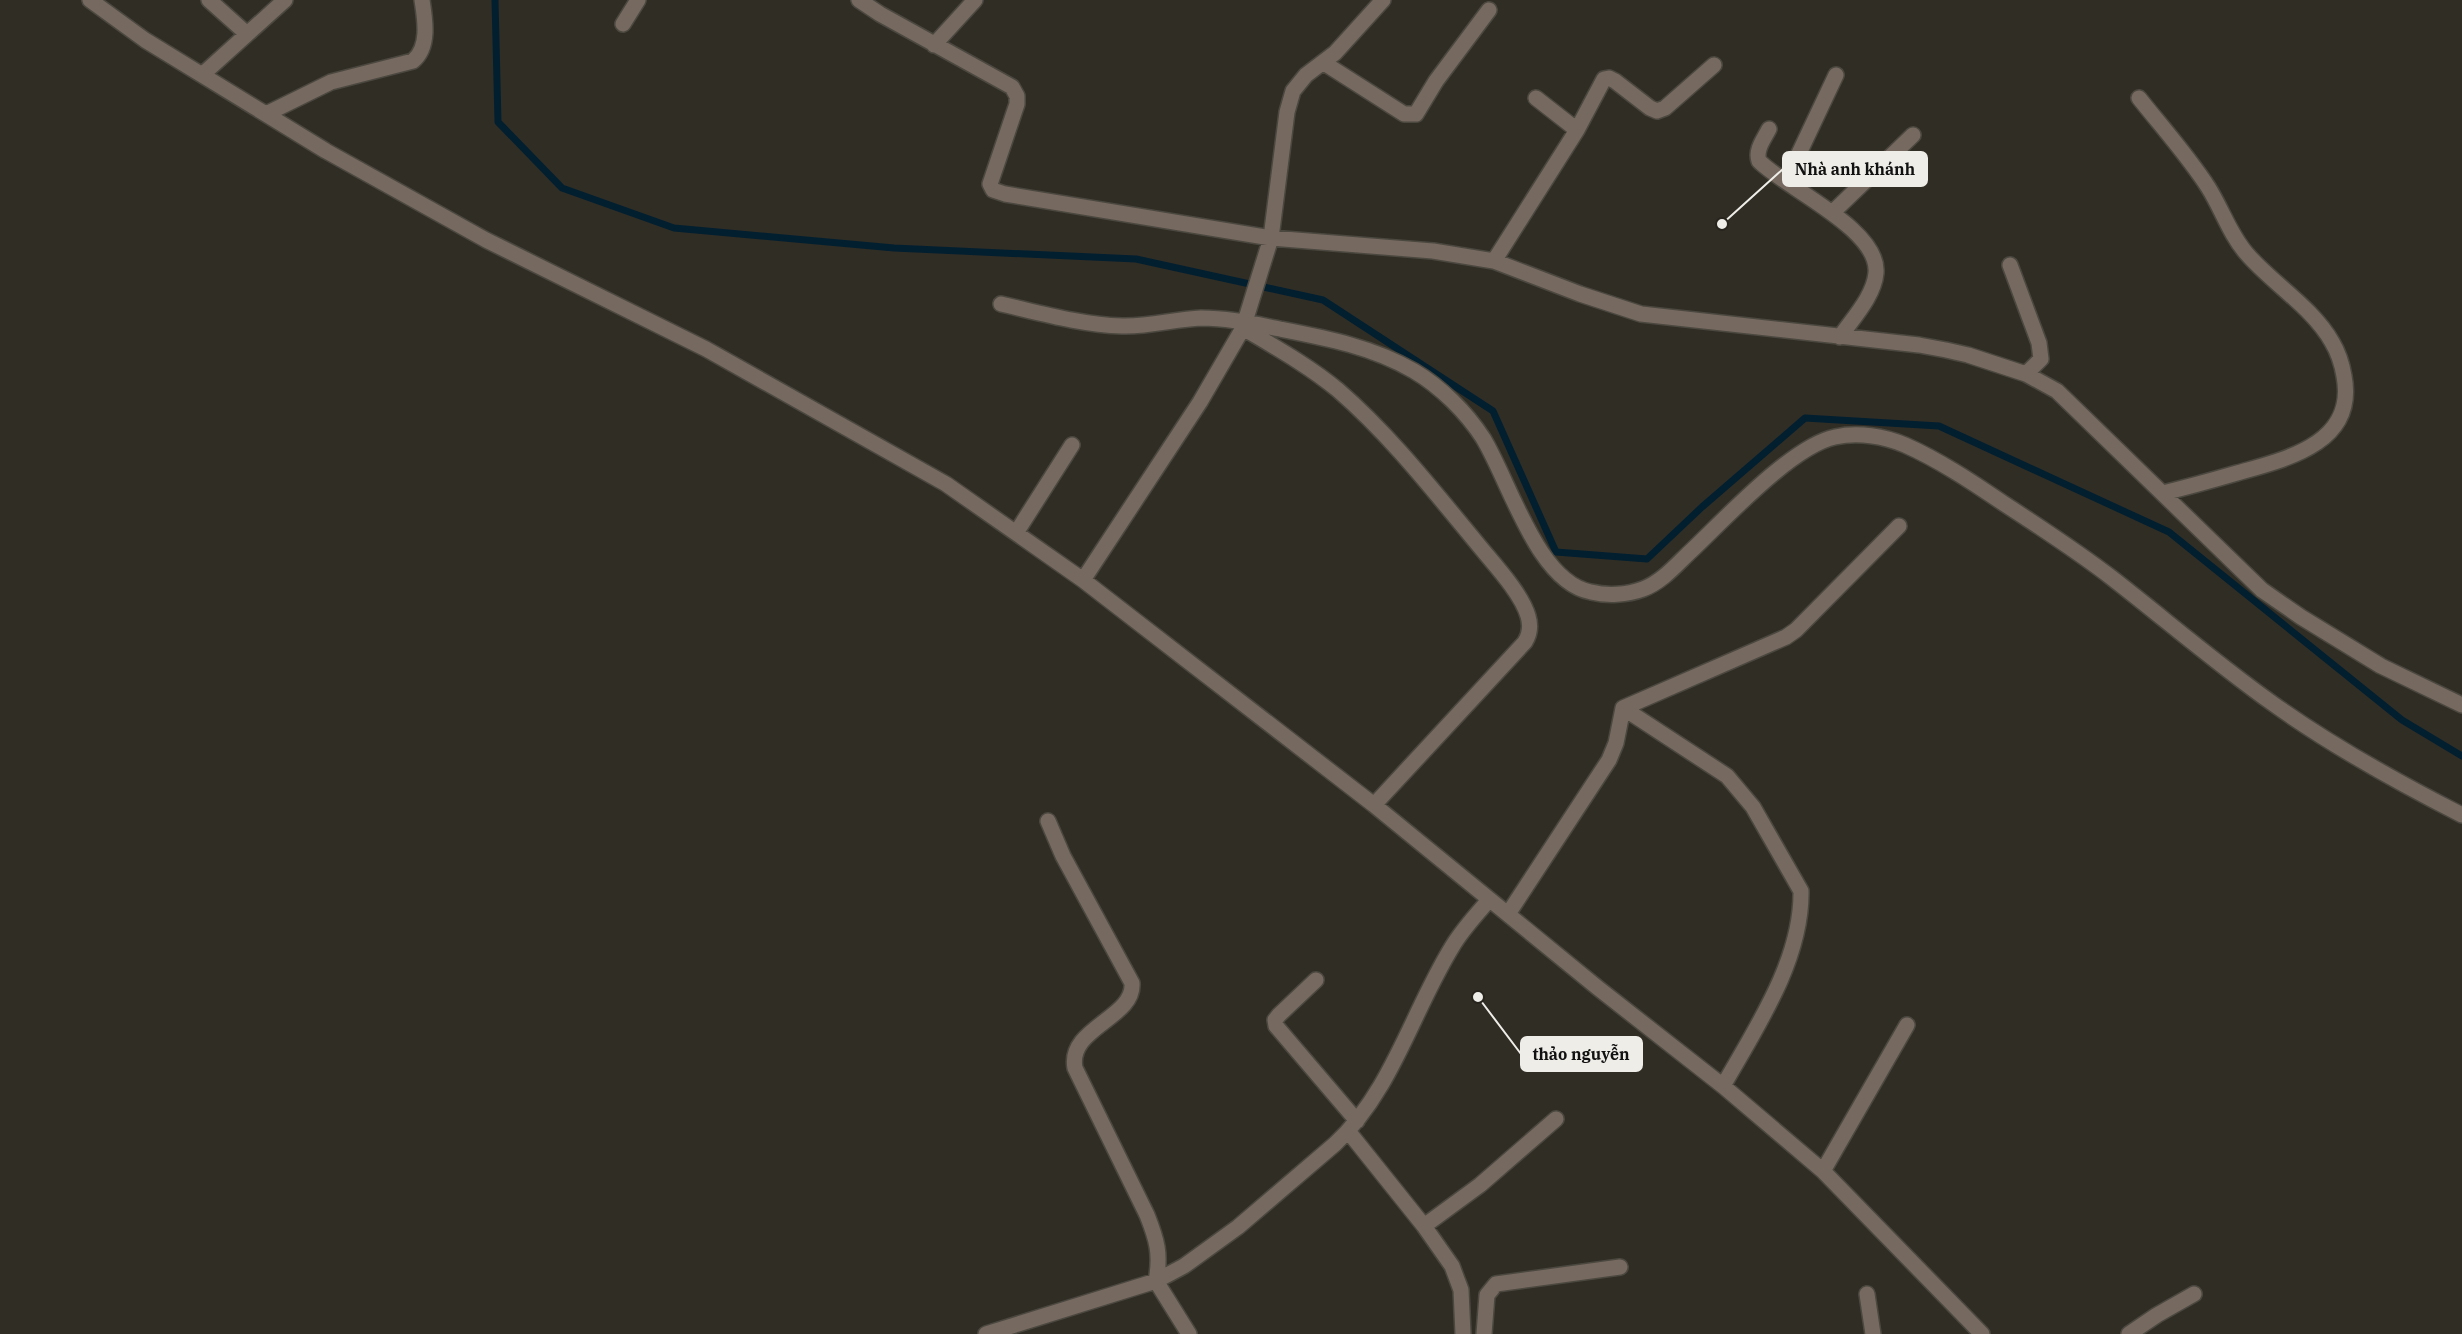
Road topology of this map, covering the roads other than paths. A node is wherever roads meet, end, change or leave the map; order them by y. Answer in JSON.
{"nodes":[{"id":1,"x":90,"y":0,"type":"edge"},
{"id":2,"x":209,"y":0,"type":"edge"},
{"id":3,"x":285,"y":0,"type":"edge"},
{"id":4,"x":422,"y":0,"type":"edge"},
{"id":5,"x":638,"y":0,"type":"edge"},
{"id":6,"x":859,"y":0,"type":"edge"},
{"id":7,"x":975,"y":0,"type":"edge"},
{"id":8,"x":1383,"y":0,"type":"edge"},
{"id":9,"x":1489,"y":10,"type":"dead end"},
{"id":10,"x":623,"y":24,"type":"dead end"},
{"id":11,"x":247,"y":34,"type":"junction"},
{"id":12,"x":934,"y":45,"type":"junction"},
{"id":13,"x":1324,"y":63,"type":"junction"},
{"id":14,"x":1714,"y":65,"type":"dead end"},
{"id":15,"x":202,"y":75,"type":"junction"},
{"id":16,"x":1836,"y":75,"type":"dead end"},
{"id":17,"x":1536,"y":98,"type":"dead end"},
{"id":18,"x":2139,"y":98,"type":"dead end"},
{"id":19,"x":266,"y":114,"type":"junction"},
{"id":20,"x":1769,"y":129,"type":"dead end"},
{"id":21,"x":1577,"y":130,"type":"junction"},
{"id":22,"x":1913,"y":135,"type":"dead end"},
{"id":23,"x":1786,"y":181,"type":"junction"},
{"id":24,"x":1832,"y":213,"type":"junction"},
{"id":25,"x":1270,"y":238,"type":"junction"},
{"id":26,"x":1494,"y":261,"type":"junction"},
{"id":27,"x":2010,"y":266,"type":"dead end"},
{"id":28,"x":1001,"y":304,"type":"dead end"},
{"id":29,"x":1244,"y":325,"type":"junction"},
{"id":30,"x":1840,"y":337,"type":"junction"},
{"id":31,"x":2026,"y":374,"type":"junction"},
{"id":32,"x":1072,"y":445,"type":"dead end"},
{"id":33,"x":2163,"y":494,"type":"junction"},
{"id":34,"x":1899,"y":526,"type":"dead end"},
{"id":35,"x":1016,"y":533,"type":"junction"},
{"id":36,"x":1083,"y":580,"type":"junction"},
{"id":37,"x":2462,"y":705,"type":"edge"},
{"id":38,"x":1623,"y":708,"type":"junction"},
{"id":39,"x":1374,"y":805,"type":"junction"},
{"id":40,"x":2462,"y":815,"type":"edge"},
{"id":41,"x":1048,"y":821,"type":"dead end"},
{"id":42,"x":1489,"y":900,"type":"junction"},
{"id":43,"x":1508,"y":914,"type":"junction"},
{"id":44,"x":1316,"y":980,"type":"dead end"},
{"id":45,"x":1907,"y":1025,"type":"dead end"},
{"id":46,"x":1723,"y":1086,"type":"junction"},
{"id":47,"x":1557,"y":1119,"type":"dead end"},
{"id":48,"x":1353,"y":1126,"type":"junction"},
{"id":49,"x":1823,"y":1171,"type":"junction"},
{"id":50,"x":1424,"y":1226,"type":"junction"},
{"id":51,"x":1620,"y":1267,"type":"dead end"},
{"id":52,"x":1156,"y":1281,"type":"junction"},
{"id":53,"x":1867,"y":1294,"type":"dead end"},
{"id":54,"x":2194,"y":1294,"type":"dead end"},
{"id":55,"x":1974,"y":1332,"type":"edge"},
{"id":56,"x":986,"y":1334,"type":"edge"},
{"id":57,"x":1189,"y":1334,"type":"edge"},
{"id":58,"x":1463,"y":1334,"type":"edge"},
{"id":59,"x":1484,"y":1334,"type":"edge"},
{"id":60,"x":1873,"y":1334,"type":"edge"},
{"id":61,"x":2129,"y":1334,"type":"edge"}],
"edges":[{"from":1,"to":15,"type":"street"},
{"from":2,"to":11,"type":"street"},
{"from":3,"to":11,"type":"street"},
{"from":4,"to":19,"type":"street"},
{"from":5,"to":10,"type":"street"},
{"from":6,"to":12,"type":"street"},
{"from":7,"to":12,"type":"street"},
{"from":8,"to":13,"type":"street"},
{"from":9,"to":13,"type":"street"},
{"from":11,"to":15,"type":"street"},
{"from":12,"to":25,"type":"street"},
{"from":13,"to":25,"type":"street"},
{"from":14,"to":21,"type":"street"},
{"from":15,"to":19,"type":"street"},
{"from":16,"to":23,"type":"street"},
{"from":17,"to":21,"type":"street"},
{"from":18,"to":33,"type":"street"},
{"from":19,"to":35,"type":"street"},
{"from":20,"to":23,"type":"street"},
{"from":21,"to":26,"type":"street"},
{"from":22,"to":24,"type":"street"},
{"from":23,"to":24,"type":"street"},
{"from":24,"to":30,"type":"street"},
{"from":25,"to":26,"type":"street"},
{"from":25,"to":29,"type":"street"},
{"from":26,"to":30,"type":"street"},
{"from":27,"to":31,"type":"street"},
{"from":28,"to":29,"type":"street"},
{"from":29,"to":36,"type":"street"},
{"from":29,"to":39,"type":"street"},
{"from":29,"to":40,"type":"street"},
{"from":30,"to":31,"type":"street"},
{"from":31,"to":33,"type":"street"},
{"from":32,"to":35,"type":"street"},
{"from":33,"to":37,"type":"street"},
{"from":34,"to":38,"type":"street"},
{"from":35,"to":36,"type":"street"},
{"from":36,"to":39,"type":"street"},
{"from":38,"to":43,"type":"street"},
{"from":38,"to":46,"type":"street"},
{"from":39,"to":42,"type":"street"},
{"from":41,"to":52,"type":"street"},
{"from":42,"to":43,"type":"street"},
{"from":42,"to":48,"type":"street"},
{"from":43,"to":46,"type":"street"},
{"from":44,"to":48,"type":"street"},
{"from":45,"to":49,"type":"street"},
{"from":46,"to":49,"type":"street"},
{"from":47,"to":50,"type":"street"},
{"from":48,"to":50,"type":"street"},
{"from":48,"to":52,"type":"street"},
{"from":49,"to":55,"type":"street"},
{"from":50,"to":58,"type":"street"},
{"from":51,"to":59,"type":"street"},
{"from":52,"to":56,"type":"street"},
{"from":52,"to":57,"type":"street"},
{"from":53,"to":60,"type":"street"},
{"from":54,"to":61,"type":"street"}]}
